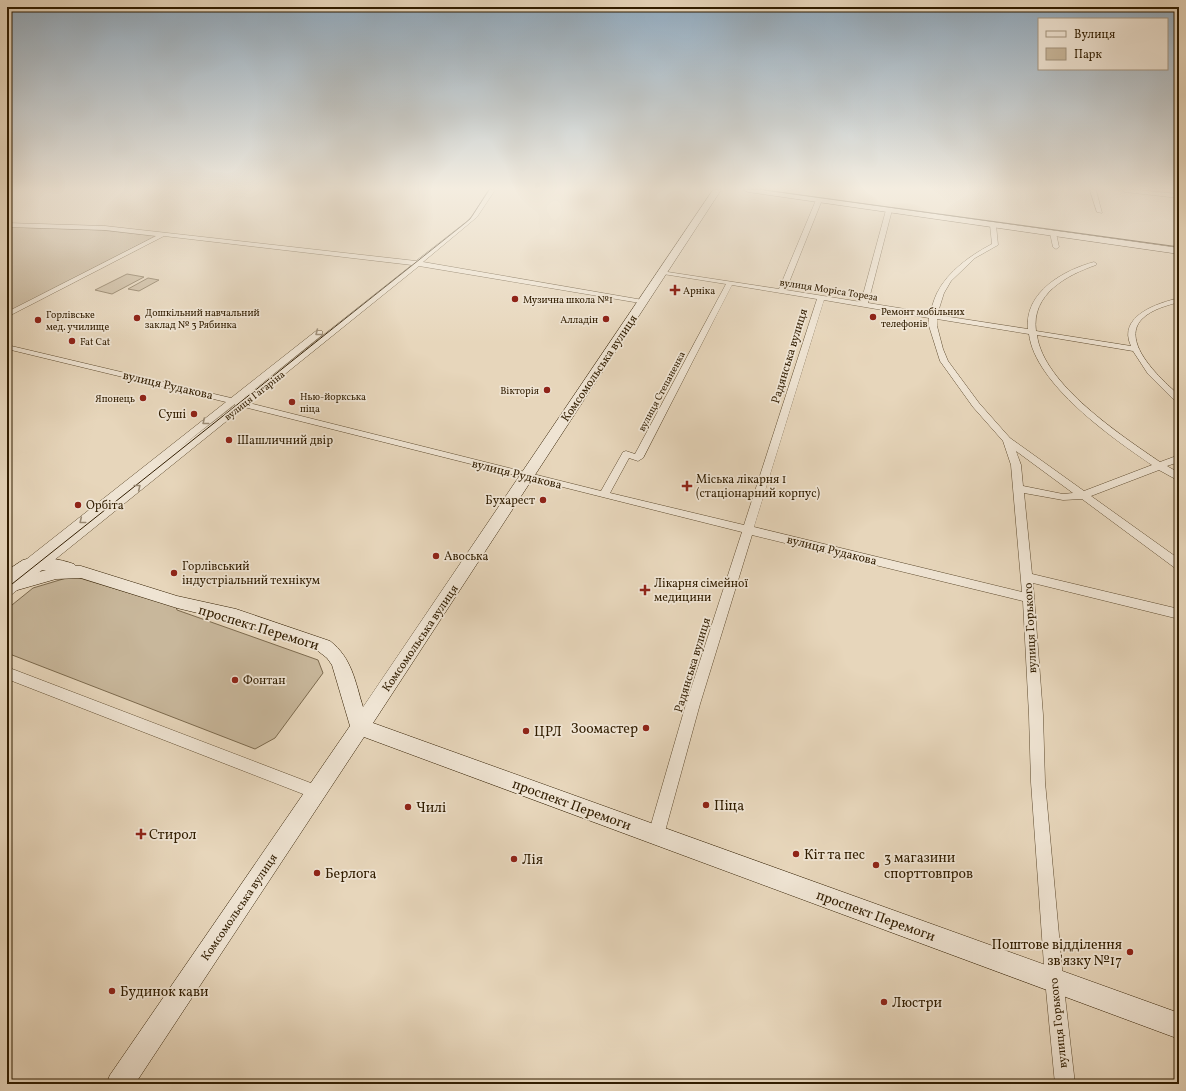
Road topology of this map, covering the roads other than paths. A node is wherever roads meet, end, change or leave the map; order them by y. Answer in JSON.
{"nodes":[{"id":1,"x":151,"y":241,"type":"edge"},
{"id":2,"x":223,"y":241,"type":"edge"},
{"id":3,"x":439,"y":241,"type":"edge"},
{"id":4,"x":444,"y":241,"type":"edge"},
{"id":5,"x":683,"y":241,"type":"edge"},
{"id":6,"x":802,"y":241,"type":"edge"},
{"id":7,"x":881,"y":241,"type":"edge"},
{"id":8,"x":995,"y":241,"type":"edge"},
{"id":9,"x":1055,"y":241,"type":"edge"},
{"id":10,"x":1108,"y":241,"type":"edge"},
{"id":11,"x":1164,"y":241,"type":"edge"},
{"id":12,"x":1179,"y":243,"type":"edge"},
{"id":13,"x":1056,"y":247,"type":"dead end"},
{"id":14,"x":1179,"y":251,"type":"edge"},
{"id":15,"x":413,"y":263,"type":"junction"},
{"id":16,"x":1094,"y":264,"type":"dead end"},
{"id":17,"x":663,"y":272,"type":"junction"},
{"id":18,"x":730,"y":283,"type":"junction"},
{"id":19,"x":782,"y":291,"type":"junction"},
{"id":20,"x":821,"y":298,"type":"junction"},
{"id":21,"x":1179,"y":300,"type":"edge"},
{"id":22,"x":643,"y":302,"type":"junction"},
{"id":23,"x":864,"y":305,"type":"junction"},
{"id":24,"x":7,"y":315,"type":"edge"},
{"id":25,"x":933,"y":316,"type":"junction"},
{"id":26,"x":1032,"y":332,"type":"junction"},
{"id":27,"x":7,"y":347,"type":"edge"},
{"id":28,"x":1134,"y":349,"type":"junction"},
{"id":29,"x":1179,"y":400,"type":"edge"},
{"id":30,"x":232,"y":401,"type":"junction"},
{"id":31,"x":243,"y":403,"type":"junction"},
{"id":32,"x":1007,"y":440,"type":"junction"},
{"id":33,"x":1179,"y":458,"type":"edge"},
{"id":34,"x":1159,"y":466,"type":"junction"},
{"id":35,"x":527,"y":476,"type":"junction"},
{"id":36,"x":1179,"y":478,"type":"edge"},
{"id":37,"x":1018,"y":488,"type":"junction"},
{"id":38,"x":604,"y":495,"type":"junction"},
{"id":39,"x":1082,"y":496,"type":"junction"},
{"id":40,"x":749,"y":530,"type":"junction"},
{"id":41,"x":34,"y":564,"type":"junction"},
{"id":42,"x":1179,"y":565,"type":"edge"},
{"id":43,"x":81,"y":572,"type":"junction"},
{"id":44,"x":1027,"y":577,"type":"junction"},
{"id":45,"x":9,"y":586,"type":"edge"},
{"id":46,"x":1028,"y":598,"type":"junction"},
{"id":47,"x":1179,"y":614,"type":"edge"},
{"id":48,"x":7,"y":673,"type":"edge"},
{"id":49,"x":360,"y":727,"type":"junction"},
{"id":50,"x":316,"y":792,"type":"junction"},
{"id":51,"x":656,"y":835,"type":"junction"},
{"id":52,"x":1054,"y":980,"type":"junction"},
{"id":53,"x":1179,"y":1026,"type":"edge"},
{"id":54,"x":120,"y":1084,"type":"edge"},
{"id":55,"x":1064,"y":1084,"type":"edge"}],
"edges":[{"from":1,"to":24,"type":"street"},
{"from":2,"to":15,"type":"street"},
{"from":3,"to":15,"type":"street","name":"вулиця Гагаріна"},
{"from":4,"to":15,"type":"street","name":"вулиця Гагаріна"},
{"from":5,"to":17,"type":"main road","name":"Комсомольська вулиця"},
{"from":6,"to":19,"type":"street"},
{"from":7,"to":23,"type":"street"},
{"from":8,"to":25,"type":"street","name":"вулиця Горького"},
{"from":9,"to":13,"type":"street"},
{"from":10,"to":14,"type":"main road"},
{"from":11,"to":12,"type":"main road"},
{"from":15,"to":22,"type":"street"},
{"from":15,"to":30,"type":"street","name":"вулиця Гагаріна","one_way":true},
{"from":15,"to":31,"type":"street","name":"вулиця Гагаріна"},
{"from":16,"to":26,"type":"street"},
{"from":17,"to":18,"type":"street","name":"вулиця Моріса Тореза"},
{"from":17,"to":22,"type":"main road","name":"Комсомольська вулиця"},
{"from":18,"to":19,"type":"street","name":"вулиця Моріса Тореза"},
{"from":18,"to":38,"type":"street","name":"вулиця Степаненка"},
{"from":19,"to":20,"type":"street","name":"вулиця Моріса Тореза"},
{"from":20,"to":23,"type":"street","name":"вулиця Моріса Тореза"},
{"from":20,"to":40,"type":"street","name":"Радянська вулиця"},
{"from":21,"to":28,"type":"street"},
{"from":22,"to":35,"type":"main road","name":"Комсомольська вулиця"},
{"from":23,"to":25,"type":"street","name":"вулиця Моріса Тореза"},
{"from":25,"to":26,"type":"street","name":"вулиця Моріса Тореза"},
{"from":25,"to":32,"type":"street","name":"вулиця Горького"},
{"from":26,"to":28,"type":"street","name":"вулиця Моріса Тореза"},
{"from":26,"to":34,"type":"street"},
{"from":27,"to":30,"type":"street","name":"вулиця Рудакова"},
{"from":28,"to":29,"type":"street"},
{"from":30,"to":31,"type":"street","name":"вулиця Рудакова"},
{"from":30,"to":41,"type":"street","name":"вулиця Гагаріна","one_way":true},
{"from":31,"to":35,"type":"street","name":"вулиця Рудакова"},
{"from":41,"to":31,"type":"street","name":"вулиця Гагаріна","one_way":true},
{"from":32,"to":37,"type":"street","name":"вулиця Горького"},
{"from":32,"to":39,"type":"street"},
{"from":33,"to":34,"type":"street"},
{"from":34,"to":36,"type":"street"},
{"from":34,"to":39,"type":"street"},
{"from":35,"to":38,"type":"street","name":"вулиця Рудакова"},
{"from":35,"to":49,"type":"main road","name":"Комсомольська вулиця"},
{"from":37,"to":39,"type":"street"},
{"from":37,"to":44,"type":"street","name":"вулиця Горького"},
{"from":38,"to":40,"type":"street","name":"вулиця Рудакова"},
{"from":39,"to":42,"type":"street"},
{"from":40,"to":46,"type":"street","name":"вулиця Рудакова"},
{"from":40,"to":51,"type":"street","name":"Радянська вулиця"},
{"from":41,"to":43,"type":"main road"},
{"from":41,"to":45,"type":"main road","name":"вулиця Гагаріна"},
{"from":43,"to":45,"type":"main road","name":"проспект Перемоги"},
{"from":43,"to":49,"type":"main road","name":"проспект Перемоги"},
{"from":44,"to":46,"type":"street","name":"вулиця Горького"},
{"from":44,"to":47,"type":"street"},
{"from":46,"to":52,"type":"street","name":"вулиця Горького"},
{"from":48,"to":50,"type":"street"},
{"from":49,"to":50,"type":"main road","name":"Комсомольська вулиця"},
{"from":49,"to":51,"type":"main road","name":"проспект Перемоги"},
{"from":50,"to":54,"type":"main road","name":"Комсомольська вулиця"},
{"from":51,"to":52,"type":"main road","name":"проспект Перемоги"},
{"from":52,"to":53,"type":"main road","name":"проспект Перемоги"},
{"from":52,"to":55,"type":"street","name":"вулиця Горького"}]}
